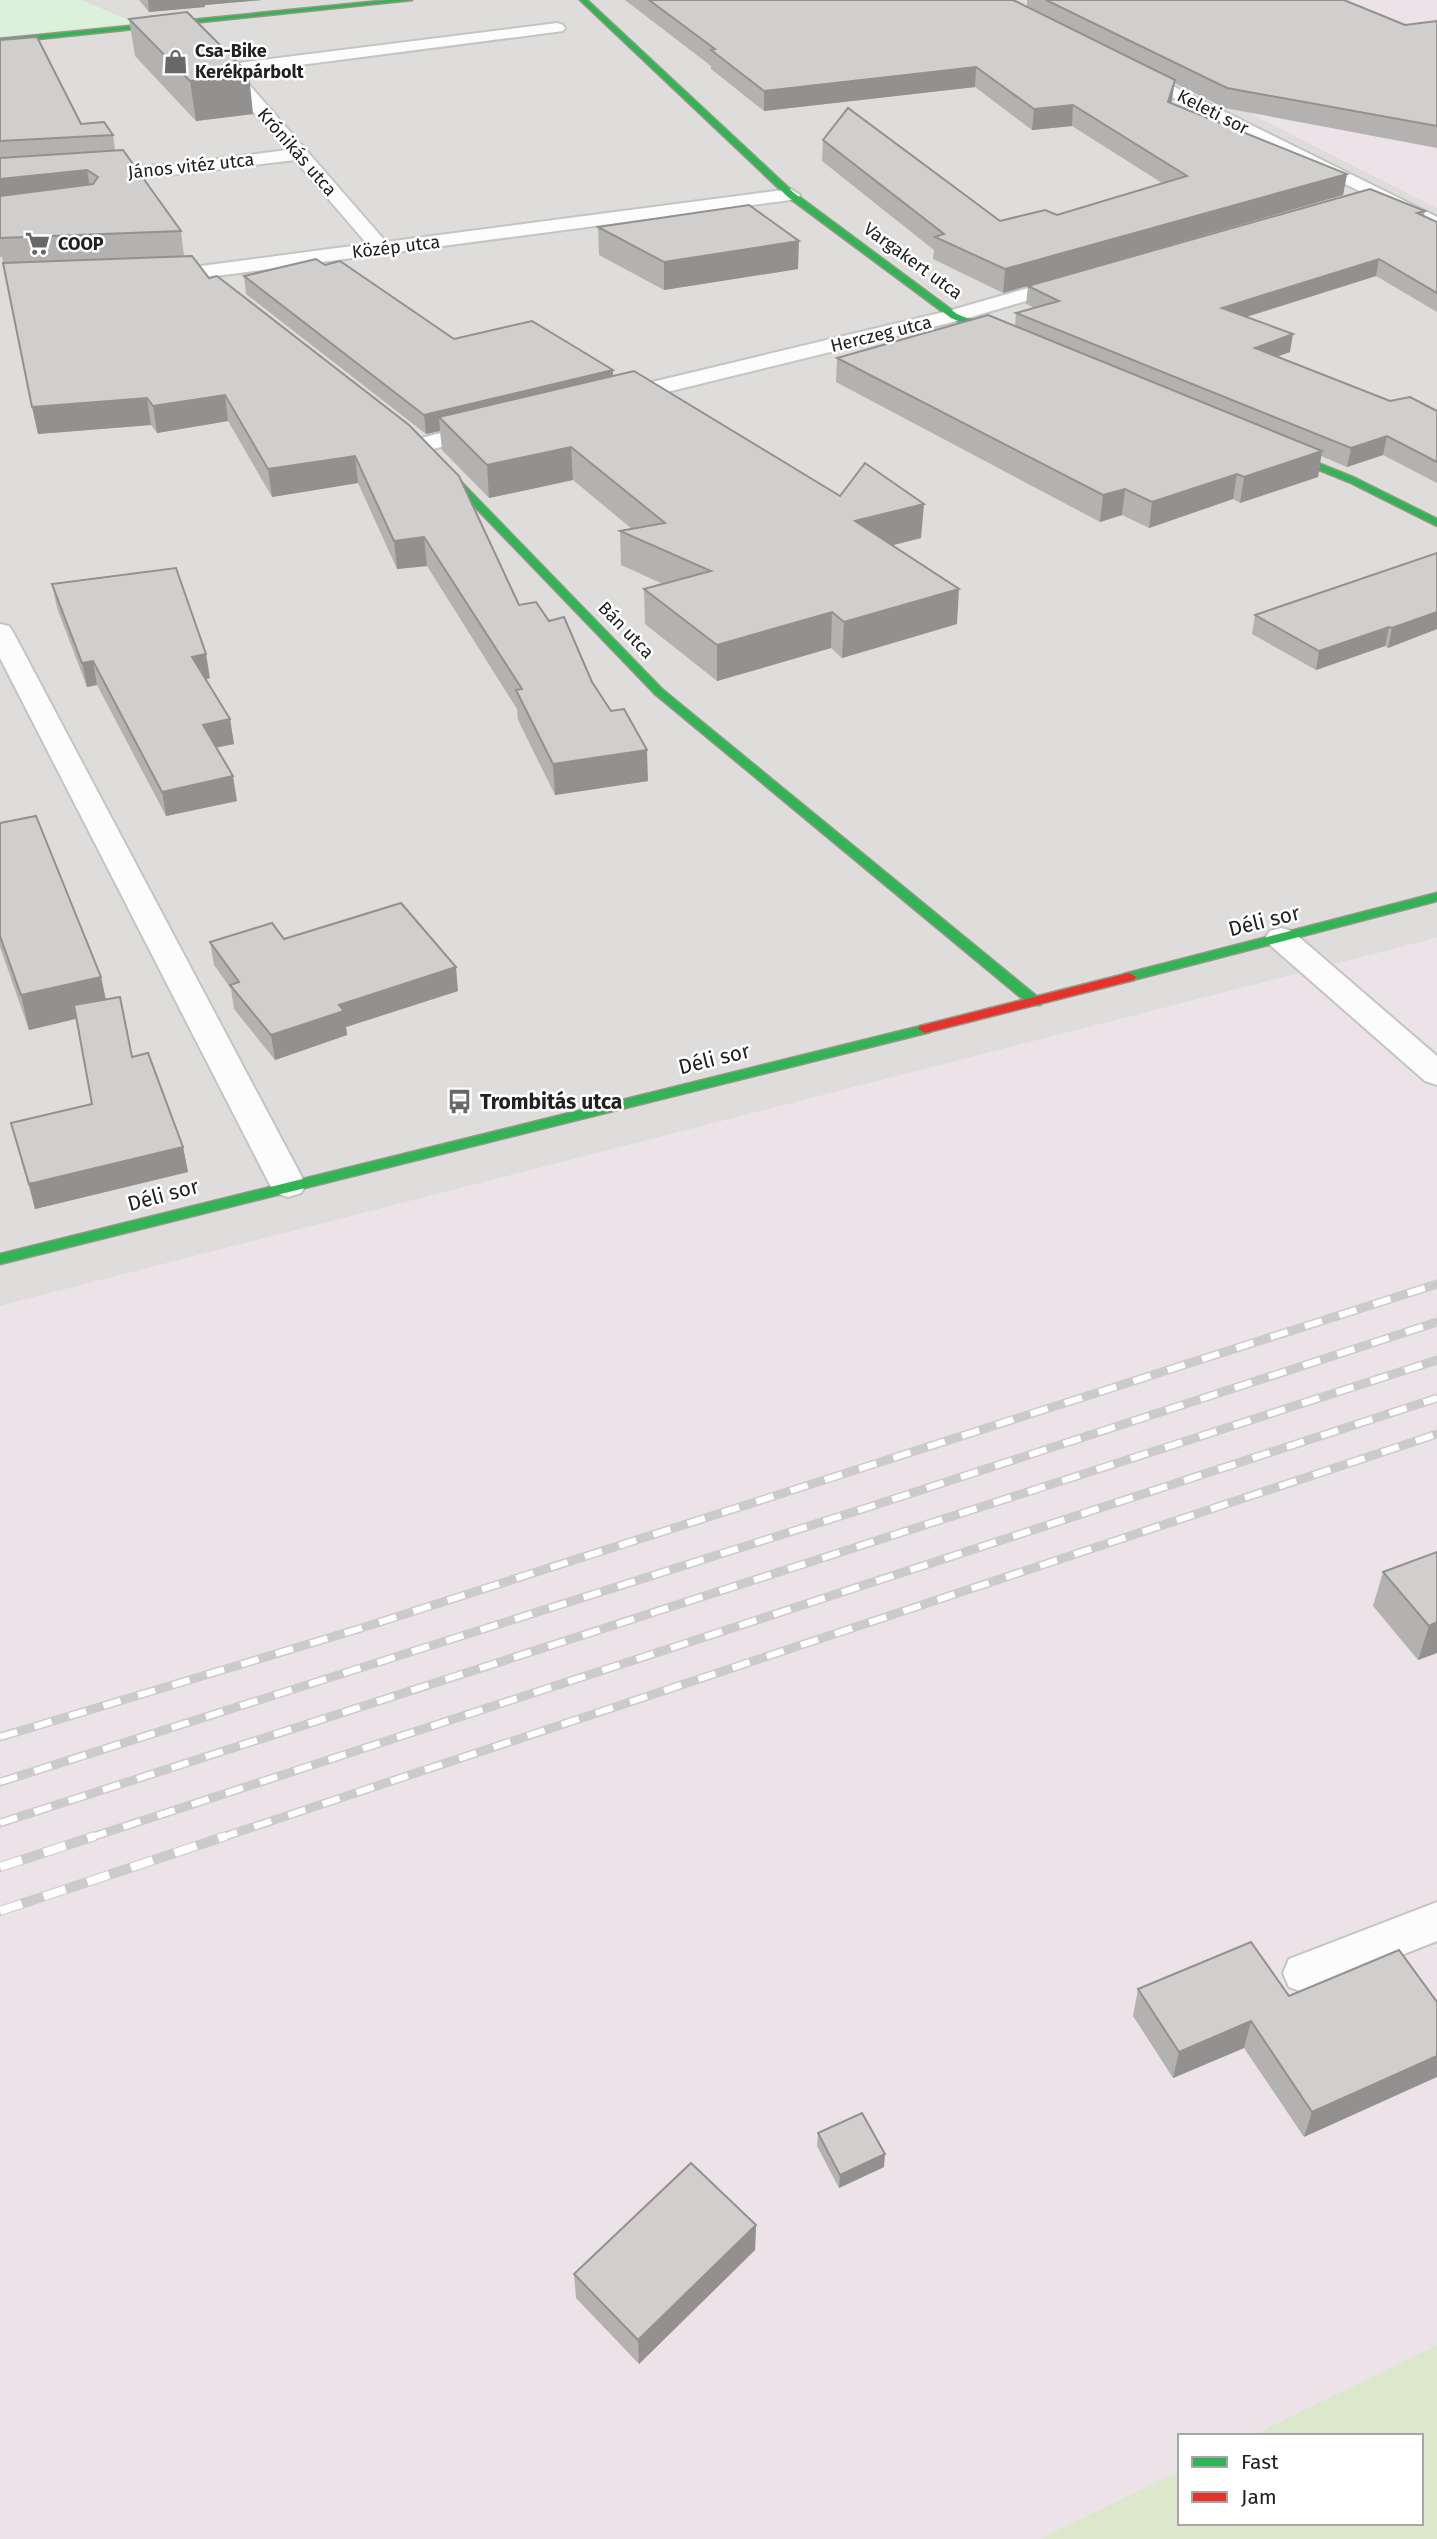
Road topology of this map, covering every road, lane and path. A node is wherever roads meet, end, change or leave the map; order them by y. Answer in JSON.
{"nodes":[{"id":1,"x":409,"y":0,"type":"edge"},
{"id":2,"x":583,"y":0,"type":"edge"},
{"id":3,"x":187,"y":21,"type":"junction"},
{"id":4,"x":556,"y":28,"type":"dead end"},
{"id":5,"x":0,"y":41,"type":"edge"},
{"id":6,"x":1114,"y":62,"type":"edge"},
{"id":7,"x":225,"y":70,"type":"junction"},
{"id":8,"x":299,"y":154,"type":"junction"},
{"id":9,"x":0,"y":181,"type":"edge"},
{"id":10,"x":1376,"y":194,"type":"junction"},
{"id":11,"x":791,"y":195,"type":"junction"},
{"id":12,"x":1350,"y":201,"type":"edge"},
{"id":13,"x":1437,"y":224,"type":"edge"},
{"id":14,"x":382,"y":248,"type":"junction"},
{"id":15,"x":201,"y":272,"type":"junction"},
{"id":16,"x":1099,"y":274,"type":"edge"},
{"id":17,"x":134,"y":275,"type":"edge"},
{"id":18,"x":223,"y":289,"type":"edge"},
{"id":19,"x":954,"y":316,"type":"junction"},
{"id":20,"x":1031,"y":348,"type":"edge"},
{"id":21,"x":594,"y":403,"type":"edge"},
{"id":22,"x":514,"y":422,"type":"edge"},
{"id":23,"x":1249,"y":438,"type":"edge"},
{"id":24,"x":415,"y":441,"type":"joint"},
{"id":25,"x":1437,"y":523,"type":"edge"},
{"id":26,"x":0,"y":632,"type":"edge"},
{"id":27,"x":1437,"y":897,"type":"edge"},
{"id":28,"x":1281,"y":938,"type":"junction"},
{"id":29,"x":1035,"y":1002,"type":"junction"},
{"id":30,"x":1437,"y":1074,"type":"edge"},
{"id":31,"x":288,"y":1185,"type":"junction"},
{"id":32,"x":0,"y":1259,"type":"edge"},
{"id":33,"x":1437,"y":1921,"type":"edge"},
{"id":34,"x":1305,"y":1973,"type":"dead end"}],
"edges":[{"from":1,"to":3,"type":"street"},
{"from":2,"to":11,"type":"street","name":"Vargakert utca"},
{"from":3,"to":5,"type":"street"},
{"from":3,"to":7,"type":"street","name":"Krónikás utca"},
{"from":4,"to":7,"type":"street"},
{"from":6,"to":10,"type":"street","name":"Keleti sor"},
{"from":7,"to":8,"type":"street","name":"Krónikás utca"},
{"from":8,"to":9,"type":"street","name":"János vitéz utca"},
{"from":8,"to":14,"type":"street","name":"Krónikás utca"},
{"from":10,"to":12,"type":"street"},
{"from":10,"to":13,"type":"street","name":"Keleti sor"},
{"from":11,"to":14,"type":"street","name":"Közép utca"},
{"from":11,"to":19,"type":"street","name":"Vargakert utca"},
{"from":14,"to":15,"type":"street","name":"Közép utca"},
{"from":15,"to":17,"type":"street","name":"Közép utca"},
{"from":15,"to":18,"type":"street"},
{"from":16,"to":19,"type":"street","name":"Herczeg utca"},
{"from":19,"to":20,"type":"street","name":"Vargakert utca"},
{"from":19,"to":21,"type":"street","name":"Herczeg utca"},
{"from":22,"to":24,"type":"street"},
{"from":23,"to":25,"type":"street"},
{"from":24,"to":29,"type":"street","name":"Bán utca"},
{"from":26,"to":31,"type":"street"},
{"from":27,"to":28,"type":"street","name":"Déli sor"},
{"from":28,"to":29,"type":"street","name":"Déli sor"},
{"from":28,"to":30,"type":"street"},
{"from":29,"to":31,"type":"street","name":"Déli sor"},
{"from":31,"to":32,"type":"street","name":"Déli sor"},
{"from":33,"to":34,"type":"lane"}]}
